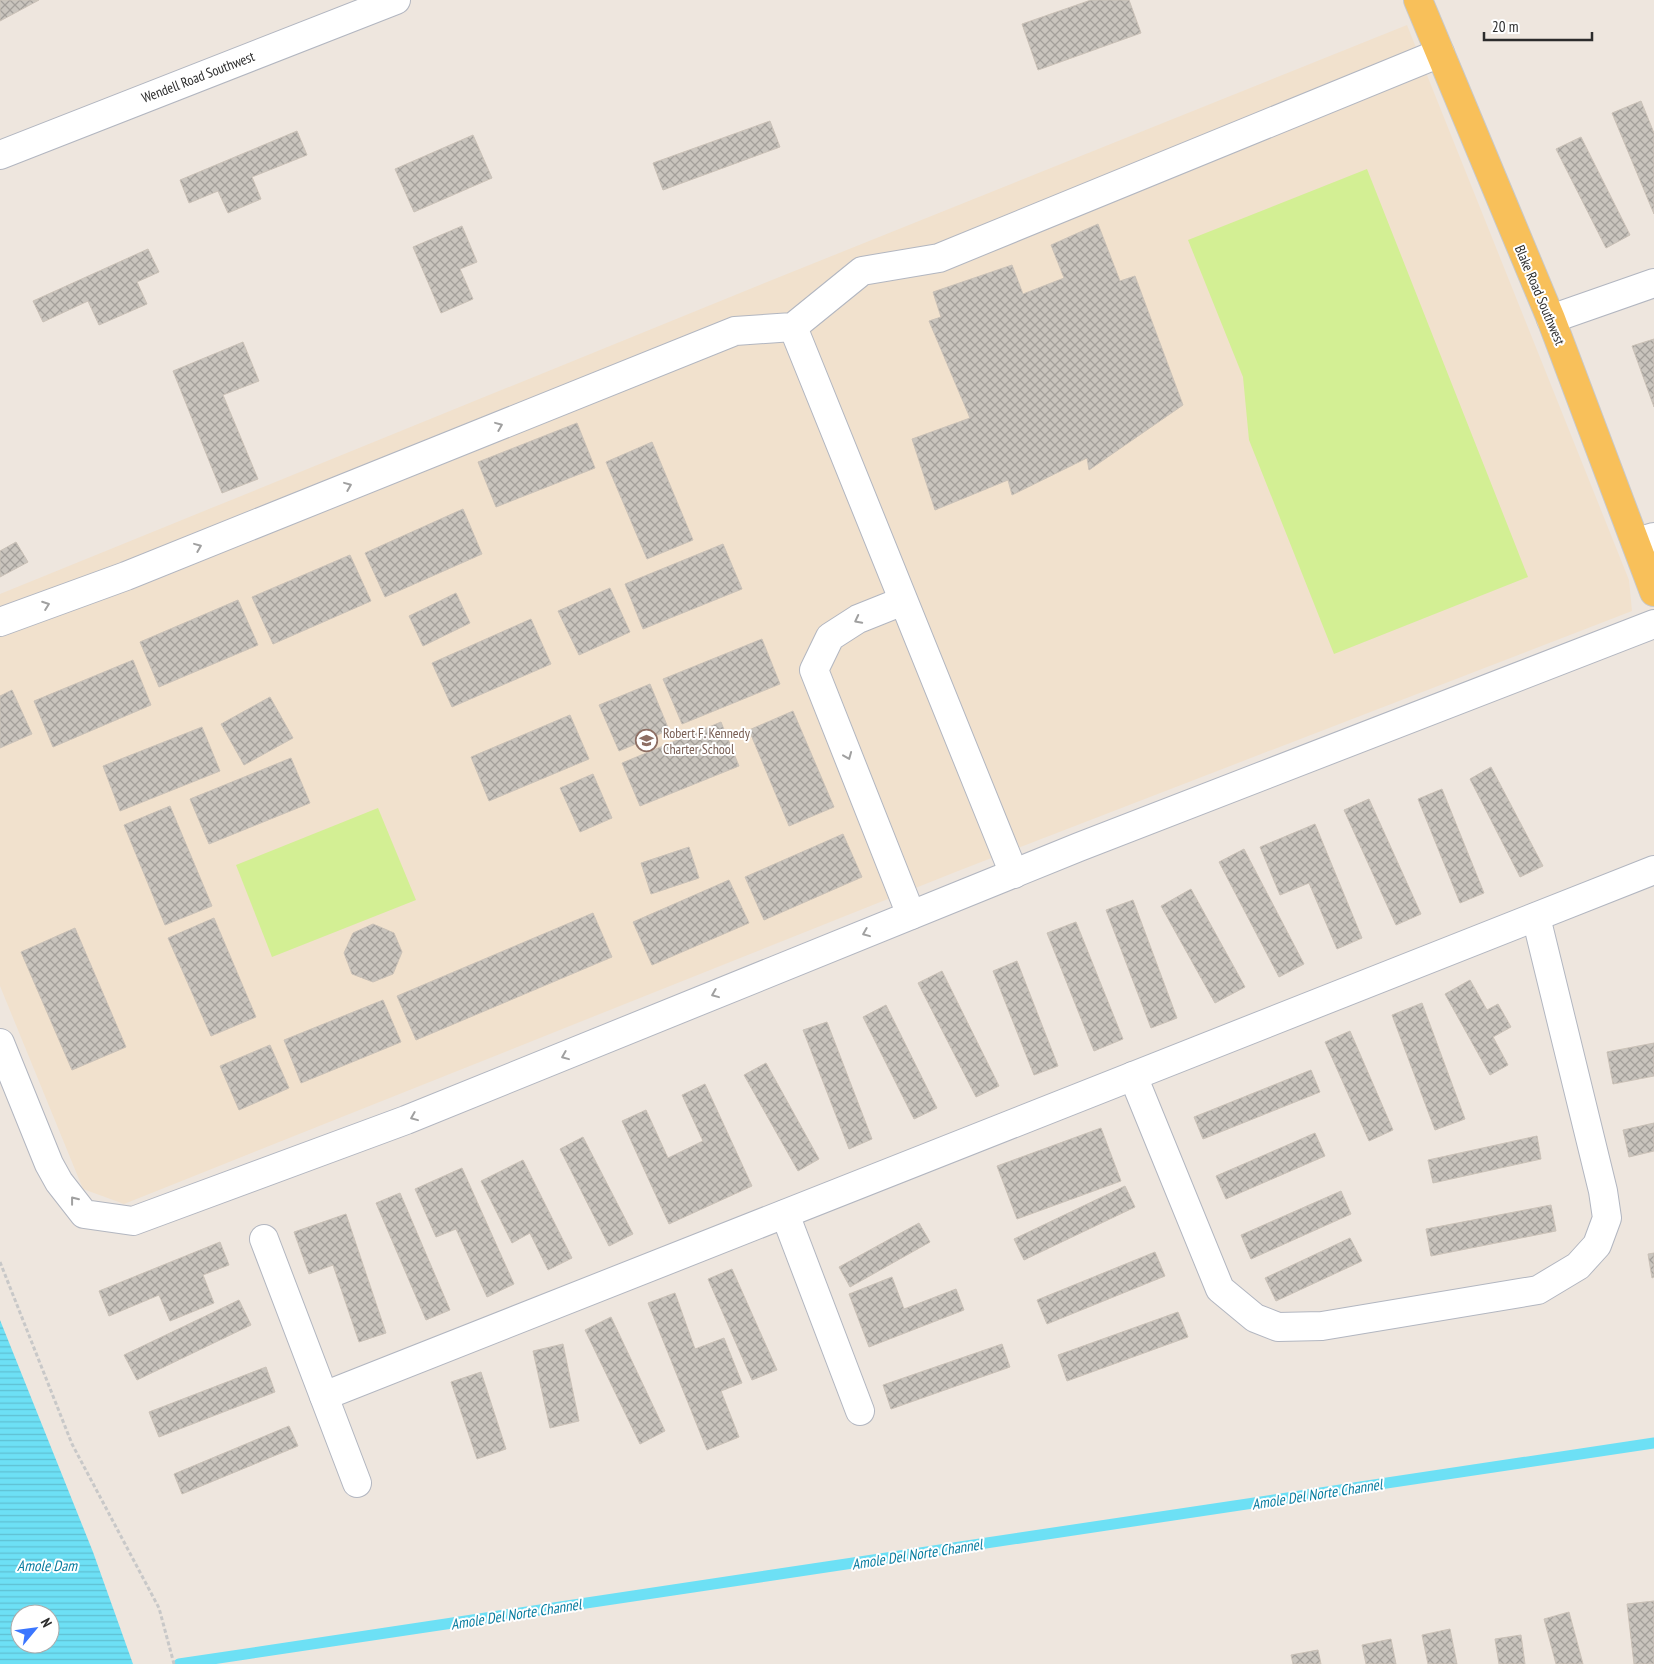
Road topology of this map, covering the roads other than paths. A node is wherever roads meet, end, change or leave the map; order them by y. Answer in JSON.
{"nodes":[{"id":1,"x":396,"y":0,"type":"edge"},
{"id":2,"x":1418,"y":0,"type":"edge"},
{"id":3,"x":1440,"y":52,"type":"junction"},
{"id":4,"x":0,"y":155,"type":"edge"},
{"id":5,"x":1654,"y":283,"type":"edge"},
{"id":6,"x":1551,"y":319,"type":"junction"},
{"id":7,"x":793,"y":327,"type":"junction"},
{"id":8,"x":1645,"y":540,"type":"edge"},
{"id":9,"x":1654,"y":592,"type":"edge"},
{"id":10,"x":903,"y":601,"type":"junction"},
{"id":11,"x":0,"y":622,"type":"edge"},
{"id":12,"x":1654,"y":624,"type":"edge"},
{"id":13,"x":1654,"y":870,"type":"edge"},
{"id":14,"x":1014,"y":874,"type":"junction"},
{"id":15,"x":911,"y":915,"type":"junction"},
{"id":16,"x":1536,"y":917,"type":"junction"},
{"id":17,"x":0,"y":1043,"type":"edge"},
{"id":18,"x":1133,"y":1076,"type":"junction"},
{"id":19,"x":785,"y":1214,"type":"junction"},
{"id":20,"x":264,"y":1239,"type":"dead end"},
{"id":21,"x":324,"y":1396,"type":"junction"},
{"id":22,"x":860,"y":1411,"type":"dead end"},
{"id":23,"x":358,"y":1483,"type":"dead end"}],
"edges":[{"from":1,"to":4,"type":"street","name":"Wendell Road Southwest"},
{"from":2,"to":3,"type":"main road","name":"Blake Road Southwest"},
{"from":3,"to":6,"type":"main road","name":"Blake Road Southwest"},
{"from":3,"to":7,"type":"street"},
{"from":5,"to":6,"type":"street"},
{"from":6,"to":8,"type":"main road","name":"Blake Road Southwest"},
{"from":7,"to":10,"type":"street"},
{"from":11,"to":7,"type":"street","one_way":true},
{"from":8,"to":9,"type":"main road","name":"Blake Road Southwest"},
{"from":10,"to":14,"type":"street"},
{"from":10,"to":15,"type":"street","one_way":true},
{"from":12,"to":14,"type":"street"},
{"from":13,"to":16,"type":"street"},
{"from":14,"to":15,"type":"street"},
{"from":15,"to":17,"type":"street","one_way":true},
{"from":16,"to":18,"type":"street"},
{"from":16,"to":18,"type":"street"},
{"from":18,"to":19,"type":"street"},
{"from":19,"to":21,"type":"street"},
{"from":19,"to":22,"type":"street"},
{"from":20,"to":21,"type":"street"},
{"from":21,"to":23,"type":"street"}]}
